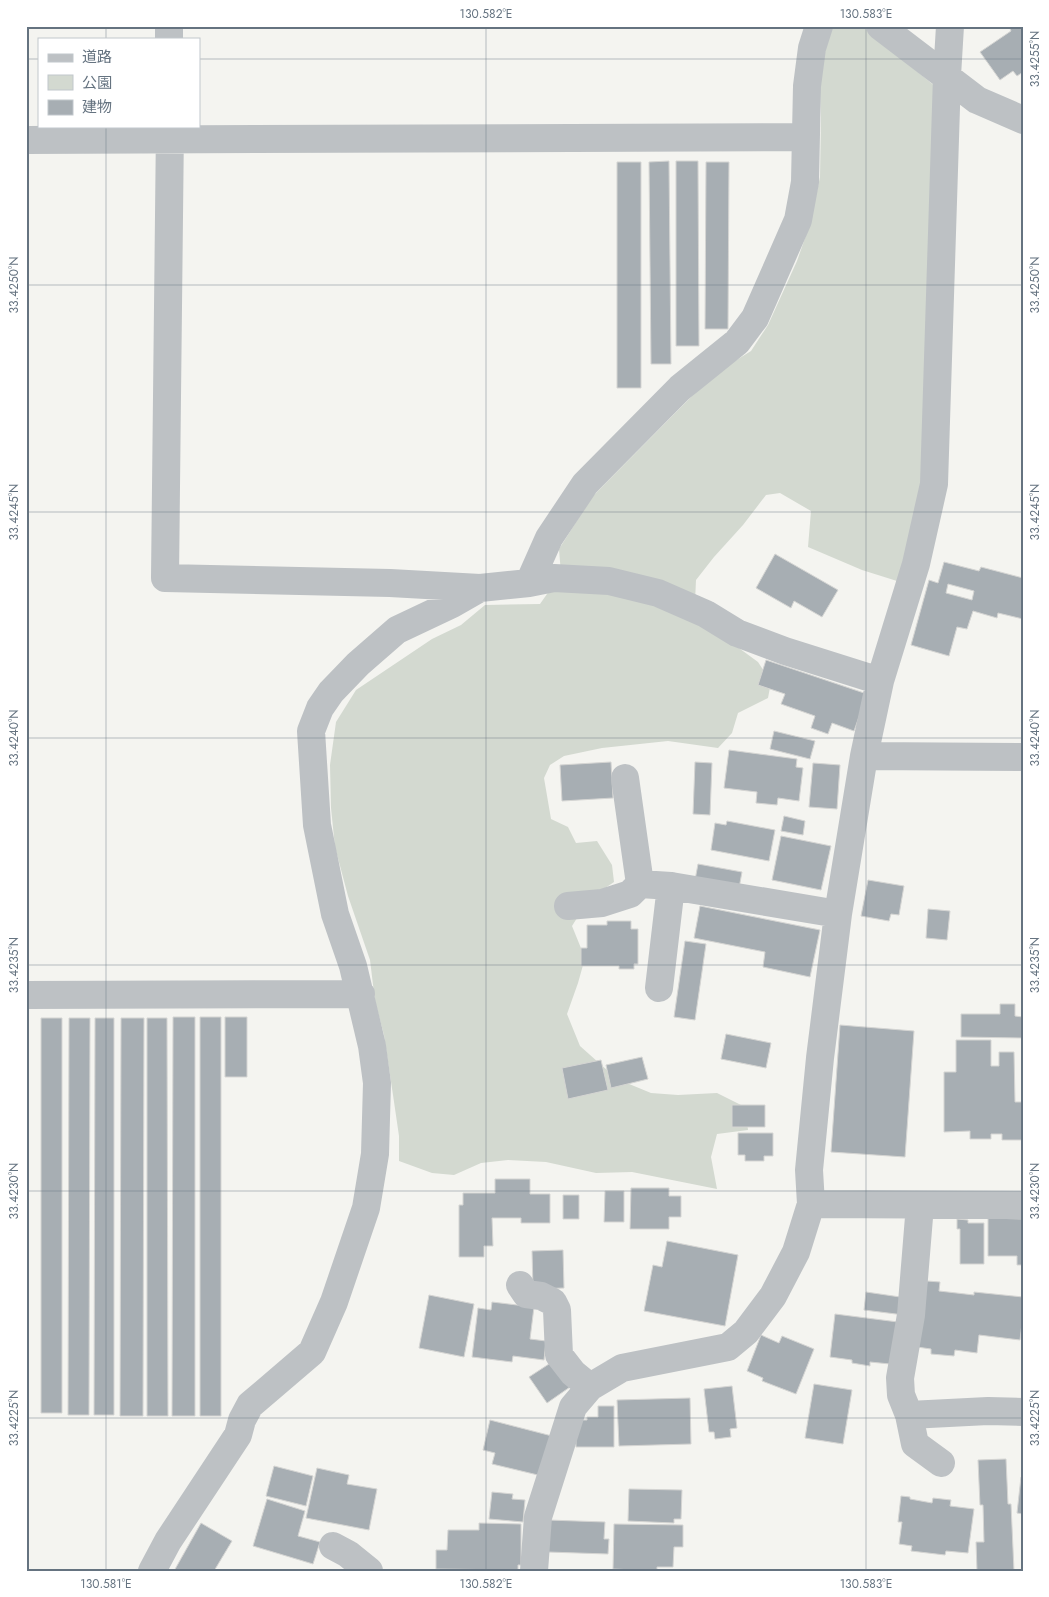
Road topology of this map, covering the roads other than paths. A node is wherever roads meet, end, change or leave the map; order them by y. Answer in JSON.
{"nodes":[{"id":1,"x":819,"y":26,"type":"edge"},
{"id":2,"x":880,"y":26,"type":"edge"},
{"id":3,"x":950,"y":26,"type":"edge"},
{"id":4,"x":947,"y":76,"type":"junction"},
{"id":5,"x":1023,"y":120,"type":"edge"},
{"id":6,"x":170,"y":133,"type":"edge"},
{"id":7,"x":806,"y":137,"type":"junction"},
{"id":8,"x":26,"y":140,"type":"edge"},
{"id":9,"x":529,"y":583,"type":"junction"},
{"id":10,"x":480,"y":588,"type":"junction"},
{"id":11,"x":880,"y":681,"type":"junction"},
{"id":12,"x":864,"y":756,"type":"junction"},
{"id":13,"x":1023,"y":757,"type":"edge"},
{"id":14,"x":625,"y":778,"type":"dead end"},
{"id":15,"x":640,"y":884,"type":"junction"},
{"id":16,"x":671,"y":886,"type":"junction"},
{"id":17,"x":568,"y":906,"type":"dead end"},
{"id":18,"x":838,"y":914,"type":"junction"},
{"id":19,"x":659,"y":988,"type":"dead end"},
{"id":20,"x":361,"y":994,"type":"junction"},
{"id":21,"x":26,"y":995,"type":"edge"},
{"id":22,"x":811,"y":1204,"type":"junction"},
{"id":23,"x":920,"y":1205,"type":"junction"},
{"id":24,"x":1023,"y":1205,"type":"edge"},
{"id":25,"x":520,"y":1285,"type":"dead end"},
{"id":26,"x":590,"y":1387,"type":"junction"},
{"id":27,"x":1023,"y":1412,"type":"edge"},
{"id":28,"x":909,"y":1415,"type":"junction"},
{"id":29,"x":941,"y":1463,"type":"dead end"},
{"id":30,"x":333,"y":1546,"type":"dead end"},
{"id":31,"x":152,"y":1571,"type":"edge"},
{"id":32,"x":369,"y":1571,"type":"edge"},
{"id":33,"x":534,"y":1571,"type":"edge"}],
"edges":[{"from":1,"to":7,"type":"street"},
{"from":2,"to":4,"type":"street"},
{"from":3,"to":4,"type":"street"},
{"from":4,"to":5,"type":"street"},
{"from":4,"to":11,"type":"street"},
{"from":6,"to":7,"type":"street"},
{"from":6,"to":8,"type":"street"},
{"from":6,"to":10,"type":"street"},
{"from":7,"to":9,"type":"street"},
{"from":9,"to":10,"type":"street"},
{"from":9,"to":11,"type":"street"},
{"from":10,"to":20,"type":"street"},
{"from":11,"to":12,"type":"street"},
{"from":12,"to":13,"type":"street"},
{"from":12,"to":18,"type":"street"},
{"from":14,"to":15,"type":"street"},
{"from":15,"to":16,"type":"street"},
{"from":15,"to":17,"type":"street"},
{"from":16,"to":18,"type":"street"},
{"from":16,"to":19,"type":"street"},
{"from":18,"to":22,"type":"street"},
{"from":20,"to":21,"type":"street"},
{"from":20,"to":31,"type":"street"},
{"from":22,"to":23,"type":"street"},
{"from":22,"to":26,"type":"street"},
{"from":23,"to":24,"type":"street"},
{"from":23,"to":28,"type":"street"},
{"from":25,"to":26,"type":"street"},
{"from":26,"to":33,"type":"street"},
{"from":27,"to":28,"type":"street"},
{"from":28,"to":29,"type":"street"},
{"from":30,"to":32,"type":"street"}]}
